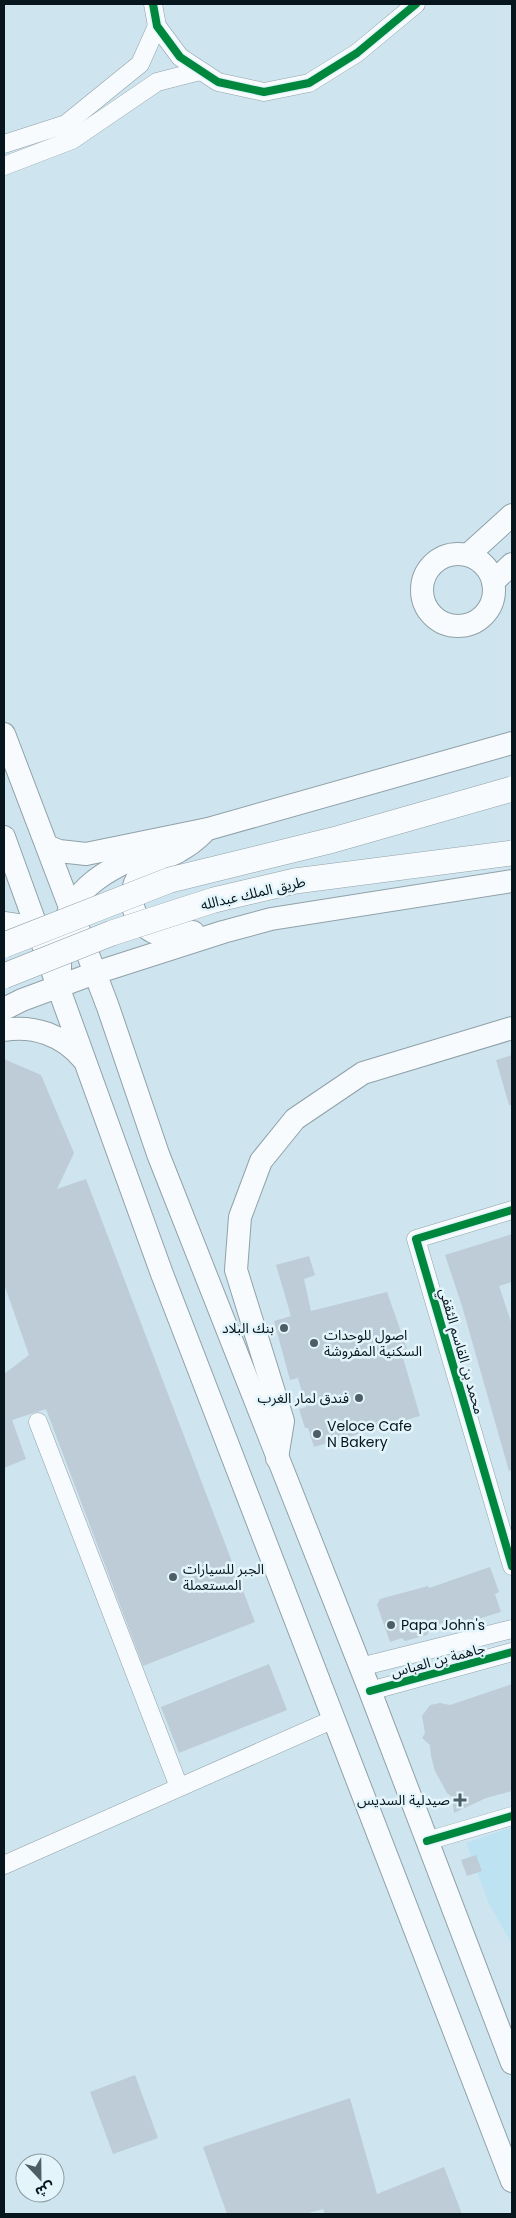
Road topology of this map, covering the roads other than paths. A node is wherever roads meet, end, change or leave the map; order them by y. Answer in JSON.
{"nodes":[{"id":1,"x":152,"y":4,"type":"edge"},
{"id":2,"x":416,"y":4,"type":"edge"},
{"id":3,"x":157,"y":26,"type":"junction"},
{"id":4,"x":200,"y":71,"type":"junction"},
{"id":5,"x":4,"y":144,"type":"edge"},
{"id":6,"x":4,"y":166,"type":"edge"},
{"id":7,"x":512,"y":515,"type":"edge"},
{"id":8,"x":468,"y":555,"type":"junction"},
{"id":9,"x":512,"y":564,"type":"edge"},
{"id":10,"x":493,"y":582,"type":"junction"},
{"id":11,"x":4,"y":734,"type":"edge"},
{"id":12,"x":512,"y":743,"type":"edge"},
{"id":13,"x":512,"y":789,"type":"edge"},
{"id":14,"x":208,"y":828,"type":"junction"},
{"id":15,"x":4,"y":837,"type":"edge"},
{"id":16,"x":46,"y":846,"type":"junction"},
{"id":17,"x":512,"y":853,"type":"edge"},
{"id":18,"x":8,"y":870,"type":"edge"},
{"id":19,"x":512,"y":881,"type":"edge"},
{"id":20,"x":71,"y":910,"type":"junction"},
{"id":21,"x":4,"y":924,"type":"edge"},
{"id":22,"x":223,"y":932,"type":"junction"},
{"id":23,"x":41,"y":936,"type":"junction"},
{"id":24,"x":4,"y":945,"type":"edge"},
{"id":25,"x":60,"y":954,"type":"junction"},
{"id":26,"x":4,"y":976,"type":"edge"},
{"id":27,"x":89,"y":976,"type":"junction"},
{"id":28,"x":59,"y":987,"type":"junction"},
{"id":29,"x":4,"y":1009,"type":"edge"},
{"id":30,"x":512,"y":1028,"type":"edge"},
{"id":31,"x":4,"y":1030,"type":"edge"},
{"id":32,"x":85,"y":1062,"type":"junction"},
{"id":33,"x":512,"y":1210,"type":"edge"},
{"id":34,"x":38,"y":1422,"type":"dead end"},
{"id":35,"x":277,"y":1459,"type":"junction"},
{"id":36,"x":512,"y":1566,"type":"edge"},
{"id":37,"x":512,"y":1629,"type":"edge"},
{"id":38,"x":512,"y":1652,"type":"edge"},
{"id":39,"x":360,"y":1667,"type":"junction"},
{"id":40,"x":370,"y":1692,"type":"junction"},
{"id":41,"x":334,"y":1719,"type":"junction"},
{"id":42,"x":179,"y":1788,"type":"junction"},
{"id":43,"x":512,"y":1816,"type":"edge"},
{"id":44,"x":426,"y":1841,"type":"junction"},
{"id":45,"x":4,"y":1865,"type":"edge"},
{"id":46,"x":512,"y":2063,"type":"edge"},
{"id":47,"x":512,"y":2182,"type":"edge"}],
"edges":[{"from":1,"to":3,"type":"street"},
{"from":2,"to":4,"type":"street"},
{"from":3,"to":4,"type":"street"},
{"from":3,"to":5,"type":"street"},
{"from":4,"to":6,"type":"street"},
{"from":7,"to":8,"type":"main road"},
{"from":8,"to":10,"type":"main road"},
{"from":8,"to":10,"type":"main road"},
{"from":9,"to":10,"type":"main road"},
{"from":11,"to":16,"type":"main road"},
{"from":12,"to":14,"type":"main road"},
{"from":13,"to":24,"type":"highway","bridge":true},
{"from":14,"to":16,"type":"main road"},
{"from":14,"to":20,"type":"main road"},
{"from":14,"to":22,"type":"main road"},
{"from":15,"to":18,"type":"main road"},
{"from":16,"to":20,"type":"main road"},
{"from":17,"to":26,"type":"highway","name":"طريق الملك عبدالله","bridge":true},
{"from":18,"to":23,"type":"main road"},
{"from":19,"to":22,"type":"main road"},
{"from":20,"to":25,"type":"main road"},
{"from":20,"to":27,"type":"main road"},
{"from":21,"to":23,"type":"main road"},
{"from":22,"to":27,"type":"main road"},
{"from":23,"to":25,"type":"main road"},
{"from":23,"to":28,"type":"main road"},
{"from":25,"to":27,"type":"main road"},
{"from":25,"to":28,"type":"main road"},
{"from":27,"to":28,"type":"main road"},
{"from":27,"to":35,"type":"main road"},
{"from":28,"to":29,"type":"main road"},
{"from":28,"to":32,"type":"main road"},
{"from":30,"to":35,"type":"main road"},
{"from":31,"to":32,"type":"main road"},
{"from":32,"to":41,"type":"main road"},
{"from":33,"to":36,"type":"street","name":"محمد بن القاسم الثقفي"},
{"from":34,"to":42,"type":"street"},
{"from":35,"to":39,"type":"main road"},
{"from":37,"to":39,"type":"street","name":"جاهمة بن العباس"},
{"from":38,"to":40,"type":"street","name":"جاهمة بن العباس"},
{"from":39,"to":40,"type":"main road"},
{"from":40,"to":44,"type":"main road"},
{"from":41,"to":42,"type":"street"},
{"from":41,"to":47,"type":"main road"},
{"from":42,"to":45,"type":"street"},
{"from":43,"to":44,"type":"street"},
{"from":44,"to":46,"type":"main road"}]}
